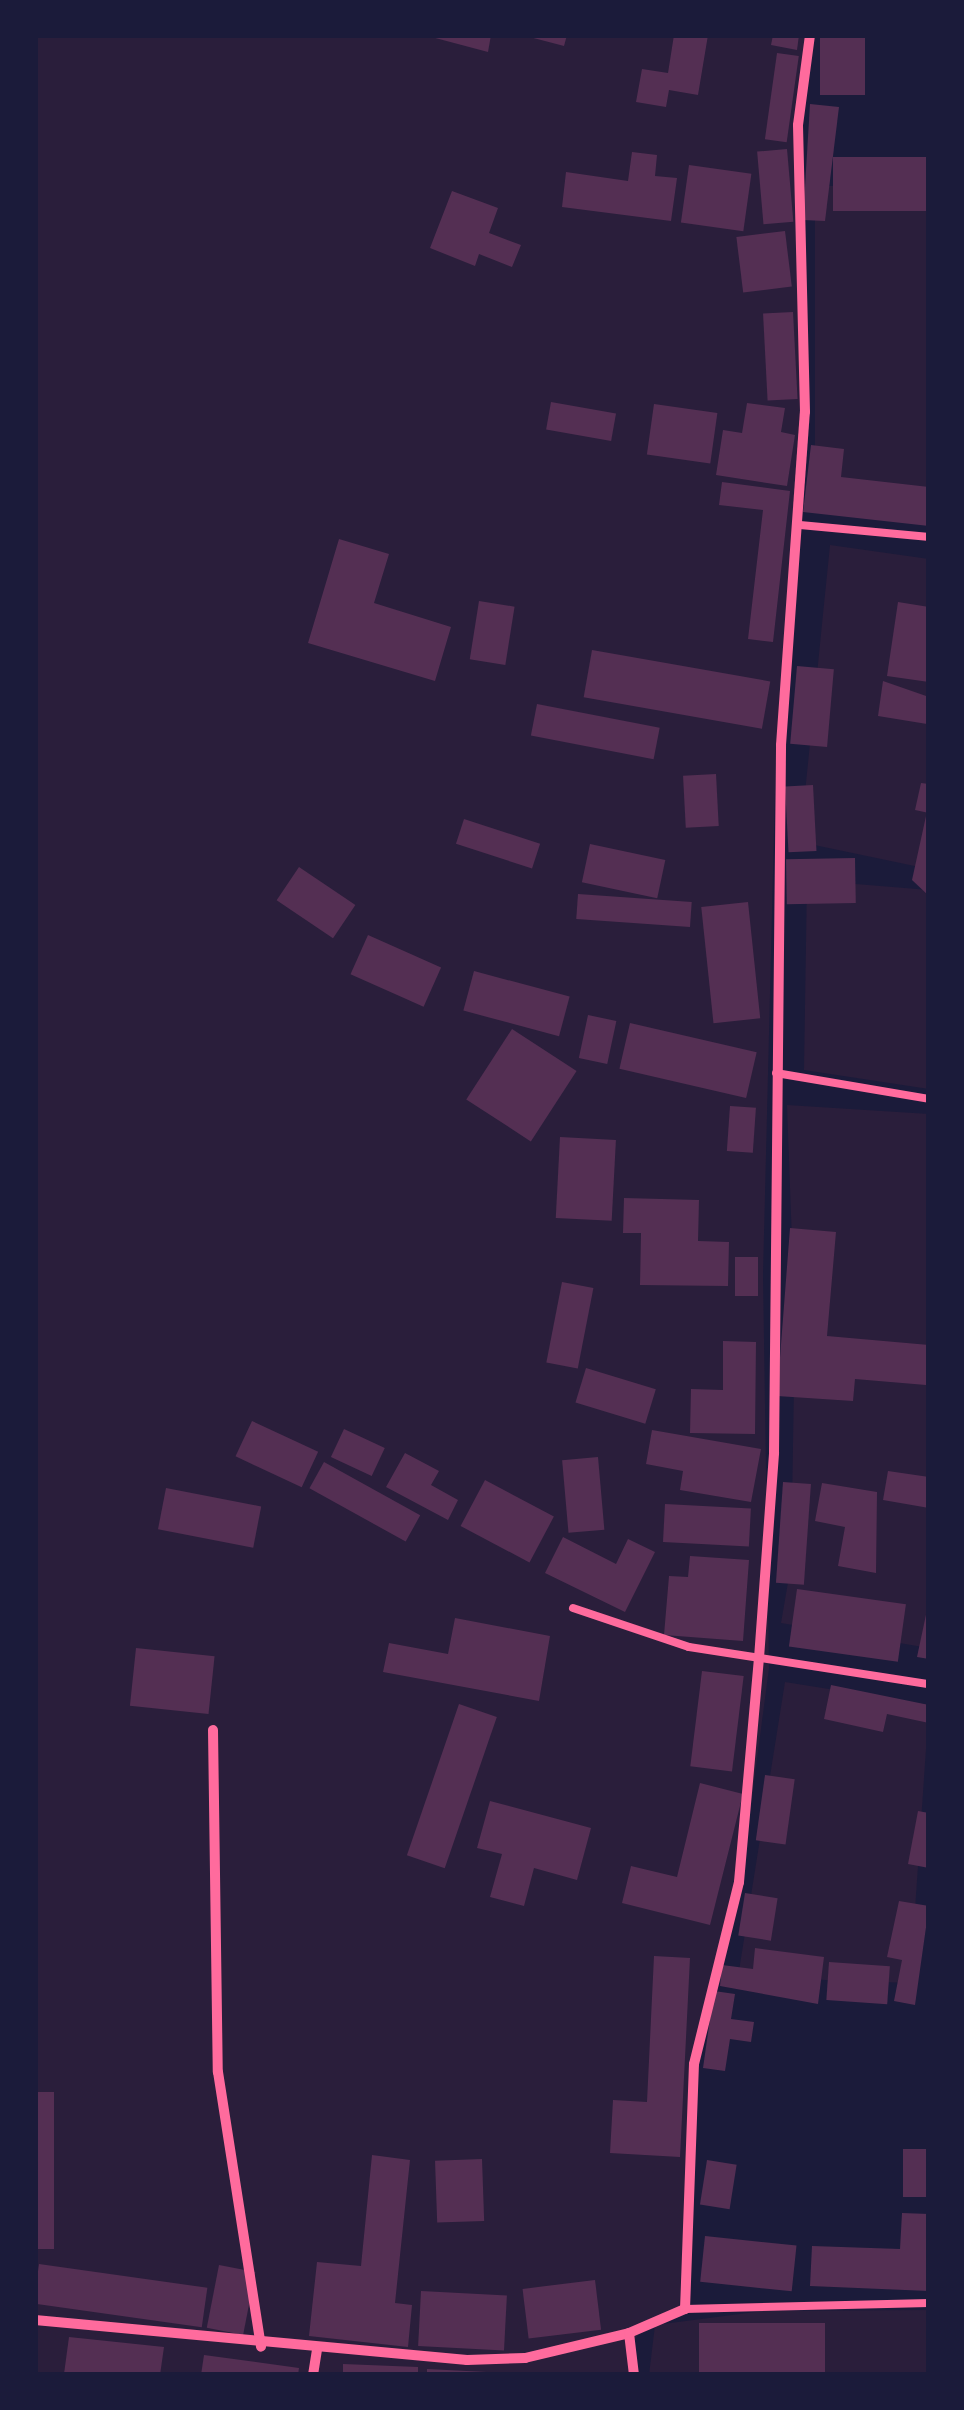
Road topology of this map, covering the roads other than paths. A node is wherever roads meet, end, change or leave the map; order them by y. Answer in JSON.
{"nodes":[{"id":1,"x":810,"y":35,"type":"edge"},
{"id":2,"x":800,"y":525,"type":"junction"},
{"id":3,"x":929,"y":536,"type":"edge"},
{"id":4,"x":776,"y":1072,"type":"junction"},
{"id":5,"x":929,"y":1099,"type":"edge"},
{"id":6,"x":573,"y":1608,"type":"dead end"},
{"id":7,"x":759,"y":1658,"type":"junction"},
{"id":8,"x":929,"y":1684,"type":"edge"},
{"id":9,"x":213,"y":1730,"type":"dead end"},
{"id":10,"x":929,"y":2303,"type":"edge"},
{"id":11,"x":684,"y":2308,"type":"junction"},
{"id":12,"x":35,"y":2320,"type":"edge"},
{"id":13,"x":629,"y":2333,"type":"junction"},
{"id":14,"x":262,"y":2347,"type":"junction"},
{"id":15,"x":317,"y":2350,"type":"junction"},
{"id":16,"x":312,"y":2375,"type":"edge"},
{"id":17,"x":634,"y":2375,"type":"edge"}],
"edges":[{"from":1,"to":2,"type":"street"},
{"from":2,"to":3,"type":"lane"},
{"from":2,"to":4,"type":"street"},
{"from":4,"to":5,"type":"lane"},
{"from":4,"to":7,"type":"street"},
{"from":6,"to":7,"type":"lane"},
{"from":7,"to":8,"type":"lane"},
{"from":7,"to":11,"type":"street"},
{"from":9,"to":14,"type":"street"},
{"from":10,"to":11,"type":"lane"},
{"from":11,"to":13,"type":"street"},
{"from":12,"to":14,"type":"street"},
{"from":13,"to":15,"type":"street"},
{"from":13,"to":17,"type":"street"},
{"from":14,"to":15,"type":"street"},
{"from":15,"to":16,"type":"street"}]}
